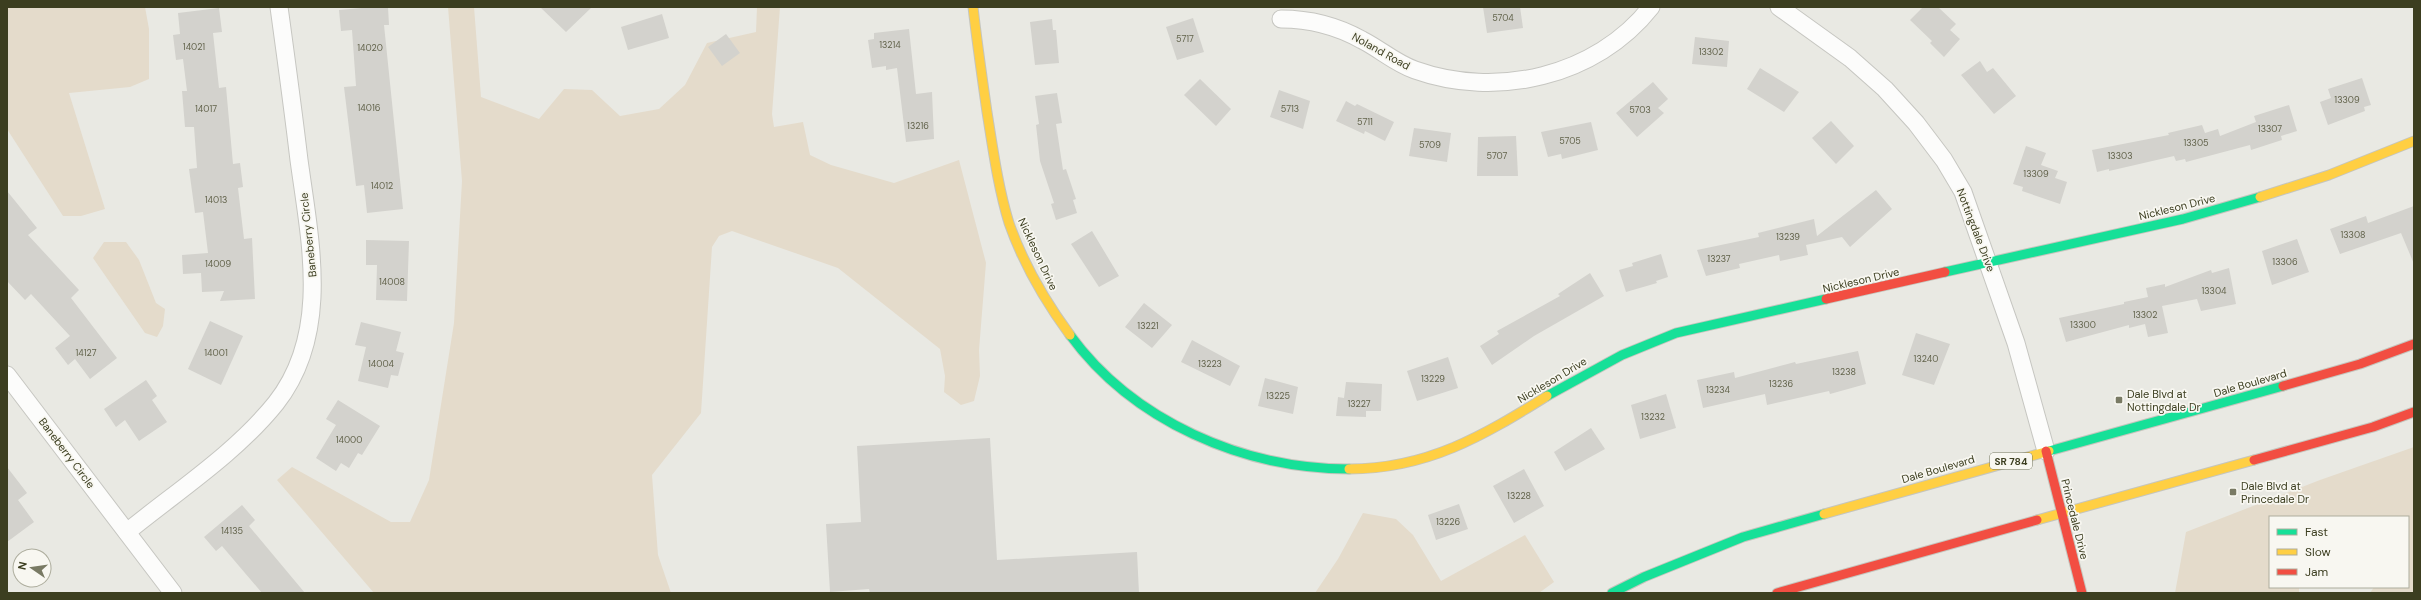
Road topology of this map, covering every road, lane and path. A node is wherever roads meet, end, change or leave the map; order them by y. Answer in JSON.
{"nodes":[{"id":1,"x":279,"y":7,"type":"edge"},
{"id":2,"x":973,"y":7,"type":"edge"},
{"id":3,"x":1650,"y":7,"type":"edge"},
{"id":4,"x":1778,"y":7,"type":"edge"},
{"id":5,"x":1281,"y":19,"type":"dead end"},
{"id":6,"x":2414,"y":141,"type":"edge"},
{"id":7,"x":1989,"y":262,"type":"junction"},
{"id":8,"x":2414,"y":344,"type":"edge"},
{"id":9,"x":7,"y":375,"type":"edge"},
{"id":10,"x":2414,"y":412,"type":"edge"},
{"id":11,"x":2046,"y":451,"type":"junction"},
{"id":12,"x":2061,"y":513,"type":"junction"},
{"id":13,"x":127,"y":532,"type":"junction"},
{"id":14,"x":173,"y":593,"type":"edge"},
{"id":15,"x":1612,"y":593,"type":"edge"},
{"id":16,"x":1777,"y":593,"type":"edge"},
{"id":17,"x":2082,"y":593,"type":"edge"}],
"edges":[{"from":1,"to":13,"type":"street","name":"Baneberry Circle"},
{"from":2,"to":7,"type":"street","name":"Nickleson Drive"},
{"from":3,"to":5,"type":"street","name":"Noland Road"},
{"from":4,"to":7,"type":"street","name":"Nottingdale Drive"},
{"from":6,"to":7,"type":"street","name":"Nickleson Drive"},
{"from":7,"to":11,"type":"street","name":"Nottingdale Drive"},
{"from":8,"to":11,"type":"street","name":"Dale Boulevard","number":"SR 784"},
{"from":9,"to":13,"type":"street","name":"Baneberry Circle"},
{"from":10,"to":12,"type":"street"},
{"from":11,"to":12,"type":"street","name":"Princedale Drive"},
{"from":11,"to":15,"type":"street","name":"Dale Boulevard","number":"SR 784"},
{"from":12,"to":16,"type":"street"},
{"from":12,"to":17,"type":"street","name":"Princedale Drive"},
{"from":13,"to":14,"type":"street","name":"Baneberry Circle"}]}
